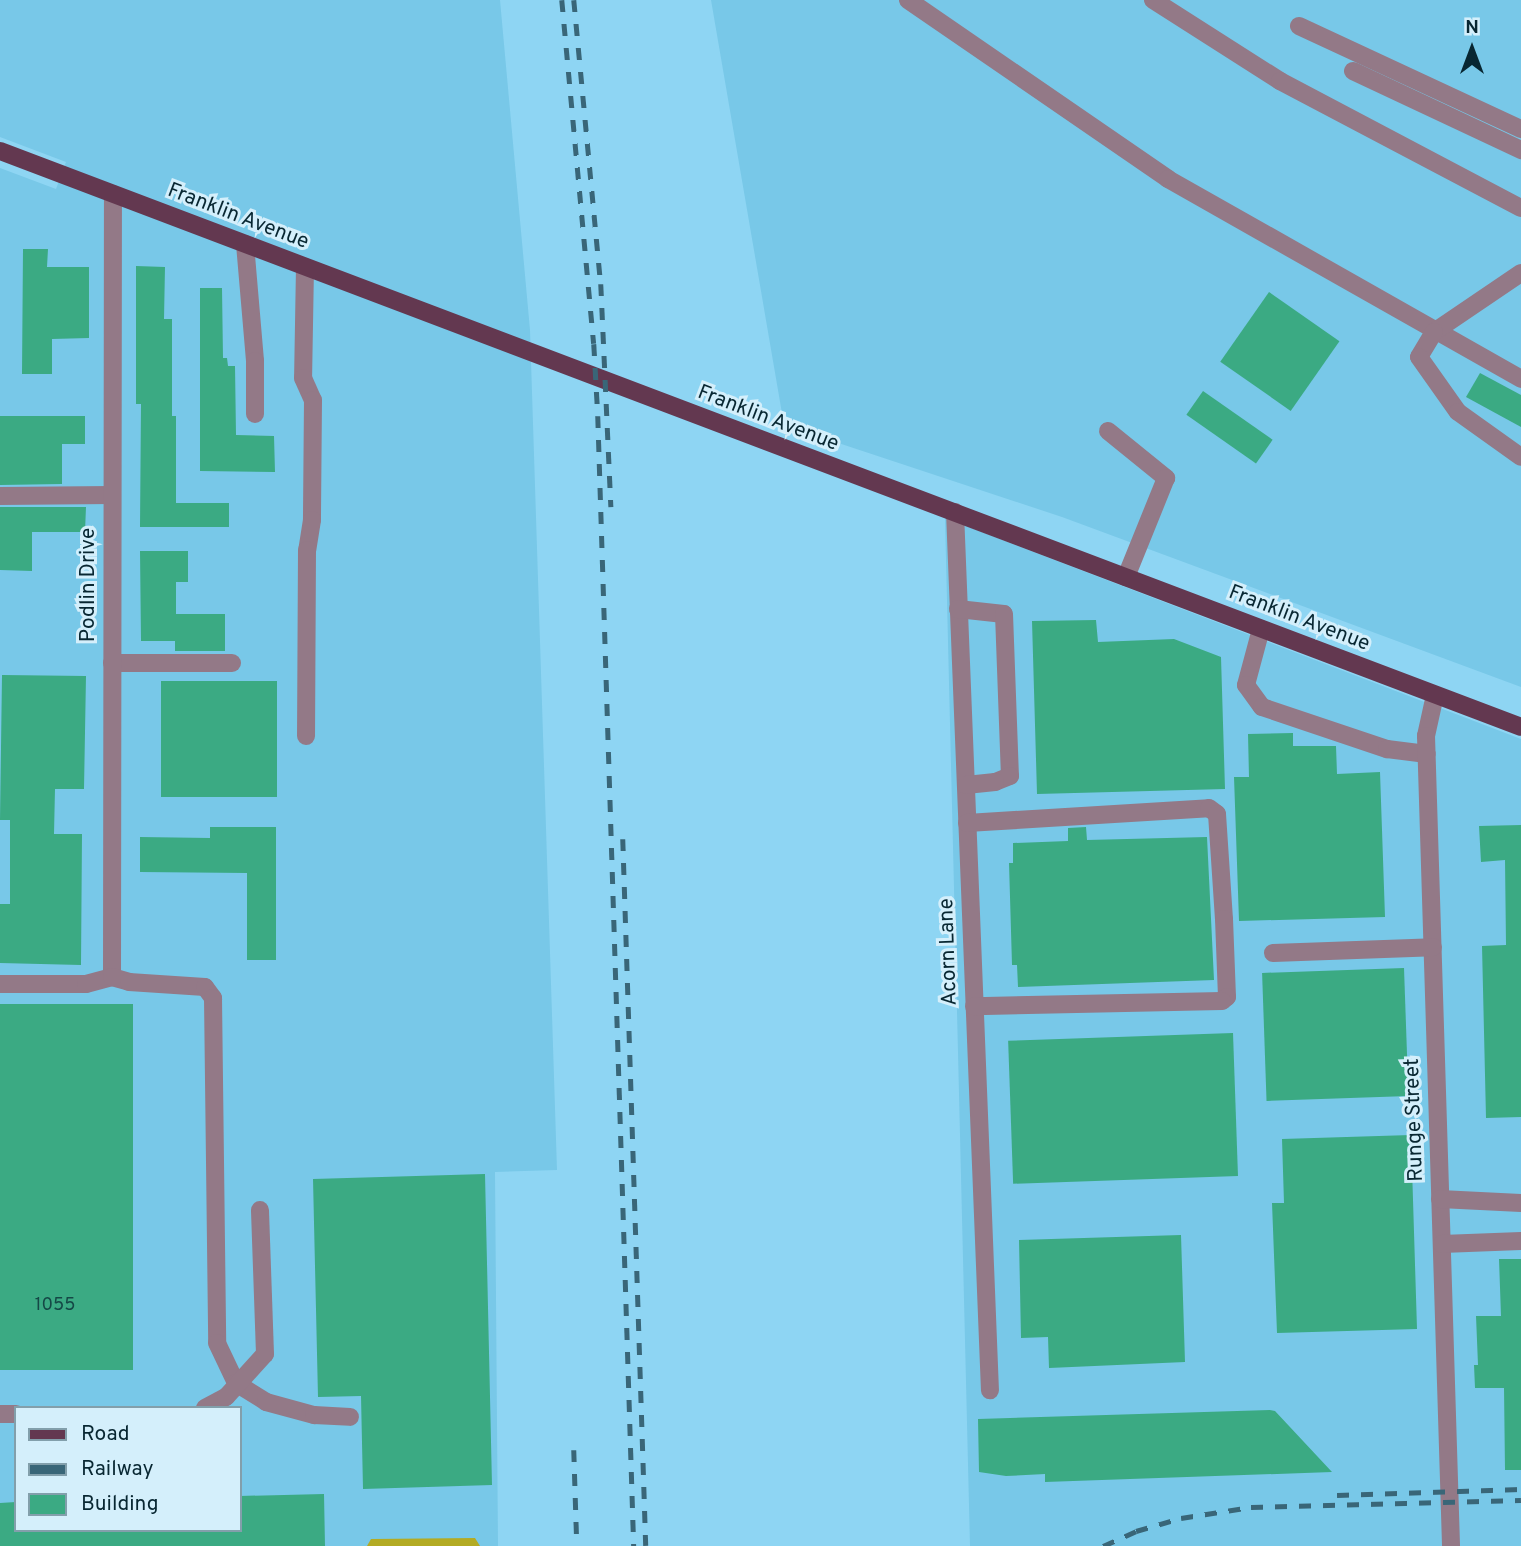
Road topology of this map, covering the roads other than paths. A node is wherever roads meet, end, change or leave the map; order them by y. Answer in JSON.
{"nodes":[{"id":1,"x":908,"y":0,"type":"edge"},
{"id":2,"x":1153,"y":0,"type":"edge"},
{"id":3,"x":1179,"y":7,"type":"edge"},
{"id":4,"x":1299,"y":26,"type":"dead end"},
{"id":5,"x":1353,"y":71,"type":"dead end"},
{"id":6,"x":1521,"y":129,"type":"edge"},
{"id":7,"x":1521,"y":150,"type":"edge"},
{"id":8,"x":1,"y":155,"type":"edge"},
{"id":9,"x":113,"y":194,"type":"junction"},
{"id":10,"x":1521,"y":208,"type":"edge"},
{"id":11,"x":245,"y":244,"type":"junction"},
{"id":12,"x":305,"y":267,"type":"junction"},
{"id":13,"x":1521,"y":273,"type":"edge"},
{"id":14,"x":1434,"y":332,"type":"junction"},
{"id":15,"x":1521,"y":379,"type":"edge"},
{"id":16,"x":255,"y":414,"type":"dead end"},
{"id":17,"x":1108,"y":431,"type":"dead end"},
{"id":18,"x":1521,"y":457,"type":"edge"},
{"id":19,"x":112,"y":495,"type":"junction"},
{"id":20,"x":0,"y":496,"type":"edge"},
{"id":21,"x":955,"y":512,"type":"junction"},
{"id":22,"x":1126,"y":577,"type":"junction"},
{"id":23,"x":958,"y":609,"type":"junction"},
{"id":24,"x":1261,"y":629,"type":"junction"},
{"id":25,"x":112,"y":663,"type":"junction"},
{"id":26,"x":232,"y":663,"type":"dead end"},
{"id":27,"x":1435,"y":695,"type":"junction"},
{"id":28,"x":1521,"y":727,"type":"edge"},
{"id":29,"x":306,"y":736,"type":"dead end"},
{"id":30,"x":1427,"y":754,"type":"junction"},
{"id":31,"x":965,"y":785,"type":"junction"},
{"id":32,"x":967,"y":823,"type":"junction"},
{"id":33,"x":1433,"y":947,"type":"junction"},
{"id":34,"x":1273,"y":953,"type":"dead end"},
{"id":35,"x":112,"y":977,"type":"junction"},
{"id":36,"x":0,"y":984,"type":"edge"},
{"id":37,"x":974,"y":1006,"type":"junction"},
{"id":38,"x":1440,"y":1199,"type":"junction"},
{"id":39,"x":1521,"y":1203,"type":"edge"},
{"id":40,"x":260,"y":1210,"type":"dead end"},
{"id":41,"x":1521,"y":1241,"type":"edge"},
{"id":42,"x":1441,"y":1244,"type":"junction"},
{"id":43,"x":236,"y":1383,"type":"junction"},
{"id":44,"x":990,"y":1390,"type":"dead end"},
{"id":45,"x":211,"y":1406,"type":"edge"},
{"id":46,"x":350,"y":1417,"type":"dead end"},
{"id":47,"x":1451,"y":1546,"type":"edge"}],
"edges":[{"from":1,"to":14,"type":"street"},
{"from":2,"to":3,"type":"street"},
{"from":3,"to":10,"type":"street"},
{"from":4,"to":6,"type":"street"},
{"from":5,"to":7,"type":"street"},
{"from":8,"to":9,"type":"main road","name":"Franklin Avenue"},
{"from":9,"to":11,"type":"main road","name":"Franklin Avenue"},
{"from":9,"to":19,"type":"street","name":"Podlin Drive"},
{"from":11,"to":12,"type":"main road","name":"Franklin Avenue"},
{"from":11,"to":16,"type":"street"},
{"from":12,"to":21,"type":"main road","name":"Franklin Avenue"},
{"from":12,"to":29,"type":"street"},
{"from":13,"to":14,"type":"street"},
{"from":14,"to":15,"type":"street"},
{"from":14,"to":18,"type":"street"},
{"from":17,"to":22,"type":"street"},
{"from":19,"to":20,"type":"street"},
{"from":19,"to":25,"type":"street","name":"Podlin Drive"},
{"from":21,"to":22,"type":"main road","name":"Franklin Avenue"},
{"from":21,"to":23,"type":"street","name":"Acorn Lane"},
{"from":22,"to":24,"type":"main road","name":"Franklin Avenue"},
{"from":23,"to":31,"type":"street","name":"Acorn Lane"},
{"from":23,"to":31,"type":"street"},
{"from":24,"to":27,"type":"main road","name":"Franklin Avenue"},
{"from":24,"to":30,"type":"street"},
{"from":25,"to":26,"type":"street"},
{"from":25,"to":35,"type":"street","name":"Podlin Drive"},
{"from":27,"to":28,"type":"main road","name":"Franklin Avenue"},
{"from":27,"to":30,"type":"street","name":"Runge Street"},
{"from":30,"to":33,"type":"street","name":"Runge Street"},
{"from":31,"to":32,"type":"street","name":"Acorn Lane"},
{"from":32,"to":37,"type":"street","name":"Acorn Lane"},
{"from":32,"to":37,"type":"street"},
{"from":33,"to":34,"type":"street"},
{"from":33,"to":38,"type":"street","name":"Runge Street"},
{"from":35,"to":36,"type":"street"},
{"from":35,"to":43,"type":"street"},
{"from":37,"to":44,"type":"street","name":"Acorn Lane"},
{"from":38,"to":39,"type":"street"},
{"from":38,"to":42,"type":"street","name":"Runge Street"},
{"from":40,"to":43,"type":"street"},
{"from":41,"to":42,"type":"street"},
{"from":42,"to":47,"type":"street","name":"Runge Street"},
{"from":43,"to":45,"type":"street"},
{"from":43,"to":46,"type":"street"}]}
